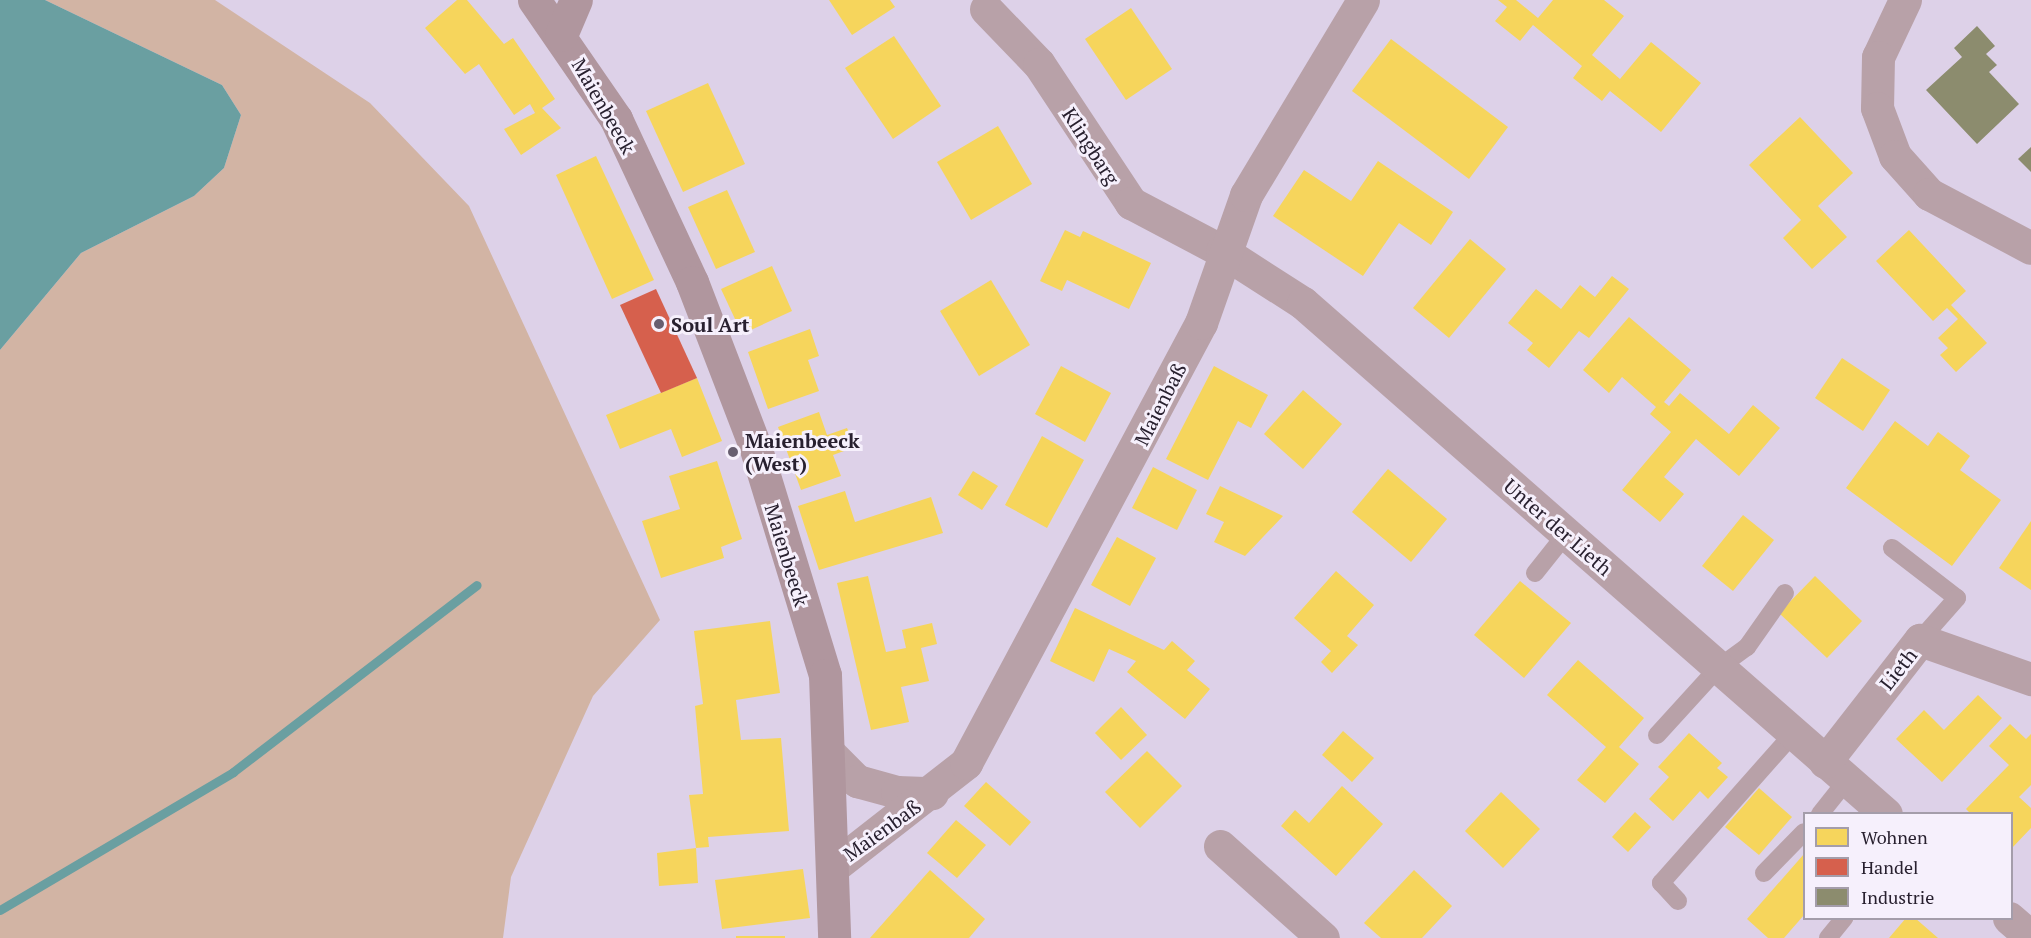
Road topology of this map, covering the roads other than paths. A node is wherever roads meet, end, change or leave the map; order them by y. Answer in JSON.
{"nodes":[{"id":1,"x":534,"y":0,"type":"edge"},
{"id":2,"x":576,"y":0,"type":"edge"},
{"id":3,"x":1363,"y":0,"type":"edge"},
{"id":4,"x":1905,"y":0,"type":"edge"},
{"id":5,"x":986,"y":9,"type":"dead end"},
{"id":6,"x":561,"y":35,"type":"junction"},
{"id":7,"x":2031,"y":248,"type":"edge"},
{"id":8,"x":1222,"y":251,"type":"junction"},
{"id":9,"x":1566,"y":534,"type":"junction"},
{"id":10,"x":1892,"y":548,"type":"dead end"},
{"id":11,"x":1535,"y":573,"type":"dead end"},
{"id":12,"x":1785,"y":594,"type":"dead end"},
{"id":13,"x":1920,"y":640,"type":"junction"},
{"id":14,"x":1719,"y":668,"type":"junction"},
{"id":15,"x":2031,"y":679,"type":"edge"},
{"id":16,"x":1793,"y":734,"type":"junction"},
{"id":17,"x":1657,"y":735,"type":"dead end"},
{"id":18,"x":831,"y":755,"type":"junction"},
{"id":19,"x":1836,"y":771,"type":"junction"},
{"id":20,"x":932,"y":793,"type":"junction"},
{"id":21,"x":1820,"y":812,"type":"edge"},
{"id":22,"x":1885,"y":812,"type":"edge"},
{"id":23,"x":1803,"y":833,"type":"edge"},
{"id":24,"x":1220,"y":846,"type":"dead end"},
{"id":25,"x":833,"y":867,"type":"junction"},
{"id":26,"x":1764,"y":873,"type":"dead end"},
{"id":27,"x":1678,"y":901,"type":"dead end"},
{"id":28,"x":1842,"y":920,"type":"edge"},
{"id":29,"x":2011,"y":920,"type":"edge"},
{"id":30,"x":2031,"y":937,"type":"edge"},
{"id":31,"x":834,"y":938,"type":"edge"},
{"id":32,"x":1323,"y":938,"type":"edge"},
{"id":33,"x":1828,"y":938,"type":"edge"}],
"edges":[{"from":1,"to":6,"type":"street","name":"Maienbeeck"},
{"from":2,"to":6,"type":"street"},
{"from":3,"to":8,"type":"street","name":"Maienbaß"},
{"from":4,"to":7,"type":"street"},
{"from":5,"to":8,"type":"street","name":"Klingbarg"},
{"from":6,"to":18,"type":"street","name":"Maienbeeck"},
{"from":8,"to":9,"type":"street","name":"Unter der Lieth"},
{"from":8,"to":20,"type":"street","name":"Maienbaß"},
{"from":9,"to":11,"type":"lane"},
{"from":9,"to":14,"type":"street","name":"Unter der Lieth"},
{"from":10,"to":13,"type":"lane"},
{"from":12,"to":14,"type":"lane"},
{"from":13,"to":15,"type":"street","name":"Lieth"},
{"from":13,"to":19,"type":"street","name":"Lieth"},
{"from":14,"to":16,"type":"street","name":"Unter der Lieth"},
{"from":14,"to":17,"type":"lane"},
{"from":16,"to":19,"type":"street","name":"Unter der Lieth"},
{"from":16,"to":27,"type":"lane"},
{"from":18,"to":20,"type":"street","name":"Maienbaß"},
{"from":18,"to":25,"type":"street","name":"Maienbeeck"},
{"from":19,"to":21,"type":"lane"},
{"from":19,"to":22,"type":"street","name":"Unter der Lieth"},
{"from":20,"to":25,"type":"street","name":"Maienbaß"},
{"from":23,"to":26,"type":"lane"},
{"from":24,"to":32,"type":"street"},
{"from":25,"to":31,"type":"street","name":"Maienbeeck"},
{"from":28,"to":33,"type":"lane"},
{"from":29,"to":30,"type":"street"}]}
